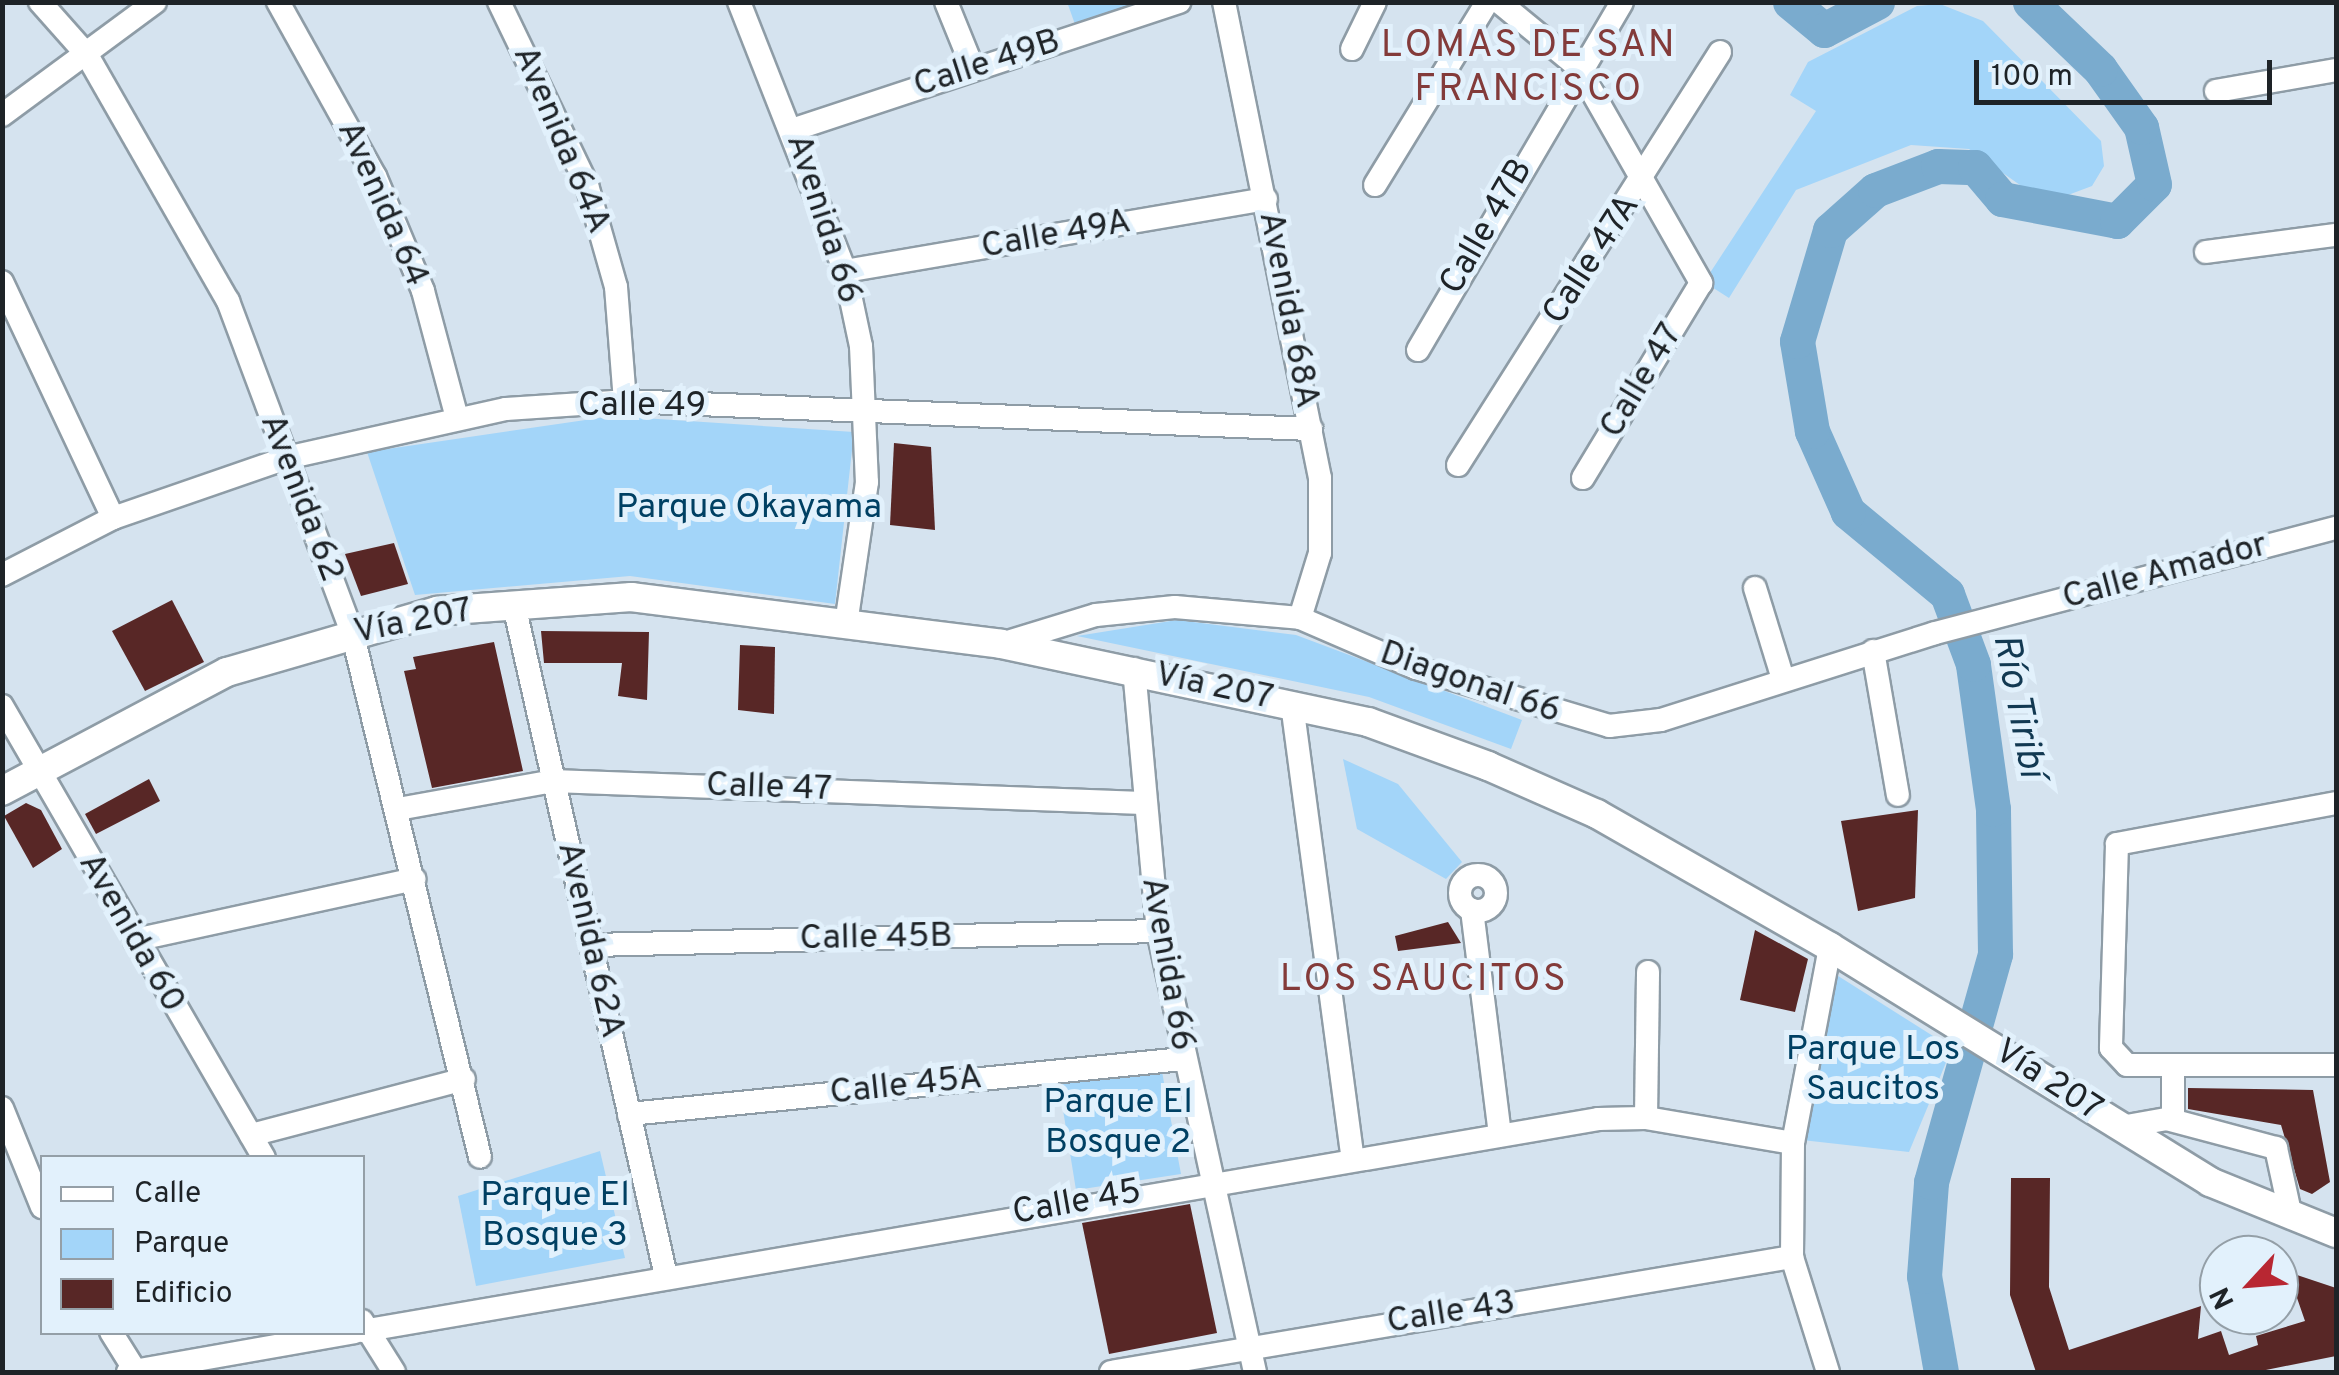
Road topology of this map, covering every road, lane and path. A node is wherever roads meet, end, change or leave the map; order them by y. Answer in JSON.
{"nodes":[{"id":1,"x":40,"y":2,"type":"edge"},
{"id":2,"x":155,"y":2,"type":"edge"},
{"id":3,"x":278,"y":2,"type":"edge"},
{"id":4,"x":499,"y":2,"type":"edge"},
{"id":5,"x":740,"y":2,"type":"edge"},
{"id":6,"x":946,"y":2,"type":"edge"},
{"id":7,"x":1180,"y":2,"type":"edge"},
{"id":8,"x":1224,"y":2,"type":"edge"},
{"id":9,"x":1375,"y":2,"type":"edge"},
{"id":10,"x":1486,"y":2,"type":"edge"},
{"id":11,"x":1499,"y":2,"type":"edge"},
{"id":12,"x":1622,"y":2,"type":"edge"},
{"id":13,"x":1352,"y":49,"type":"dead end"},
{"id":14,"x":1720,"y":52,"type":"dead end"},
{"id":15,"x":87,"y":54,"type":"junction"},
{"id":16,"x":972,"y":66,"type":"junction"},
{"id":17,"x":1578,"y":66,"type":"junction"},
{"id":18,"x":2336,"y":70,"type":"edge"},
{"id":19,"x":2216,"y":90,"type":"dead end"},
{"id":20,"x":2,"y":115,"type":"edge"},
{"id":21,"x":795,"y":129,"type":"junction"},
{"id":22,"x":1646,"y":179,"type":"junction"},
{"id":23,"x":1375,"y":185,"type":"dead end"},
{"id":24,"x":1266,"y":199,"type":"junction"},
{"id":25,"x":2336,"y":235,"type":"edge"},
{"id":26,"x":2206,"y":252,"type":"dead end"},
{"id":27,"x":845,"y":272,"type":"junction"},
{"id":28,"x":2,"y":282,"type":"edge"},
{"id":29,"x":1418,"y":350,"type":"dead end"},
{"id":30,"x":625,"y":401,"type":"junction"},
{"id":31,"x":868,"y":415,"type":"junction"},
{"id":32,"x":457,"y":418,"type":"junction"},
{"id":33,"x":1311,"y":429,"type":"junction"},
{"id":34,"x":286,"y":458,"type":"junction"},
{"id":35,"x":1458,"y":465,"type":"dead end"},
{"id":36,"x":1582,"y":478,"type":"dead end"},
{"id":37,"x":113,"y":518,"type":"junction"},
{"id":38,"x":2336,"y":528,"type":"edge"},
{"id":39,"x":2,"y":575,"type":"edge"},
{"id":40,"x":1755,"y":588,"type":"dead end"},
{"id":41,"x":514,"y":605,"type":"junction"},
{"id":42,"x":1300,"y":618,"type":"junction"},
{"id":43,"x":846,"y":624,"type":"junction"},
{"id":44,"x":352,"y":632,"type":"junction"},
{"id":45,"x":1935,"y":633,"type":"joint"},
{"id":46,"x":1001,"y":644,"type":"junction"},
{"id":47,"x":1873,"y":652,"type":"junction"},
{"id":48,"x":1134,"y":669,"type":"junction"},
{"id":49,"x":1783,"y":679,"type":"junction"},
{"id":50,"x":1292,"y":704,"type":"junction"},
{"id":51,"x":2,"y":706,"type":"edge"},
{"id":52,"x":1635,"y":723,"type":"junction"},
{"id":53,"x":1638,"y":747,"type":"dead end"},
{"id":54,"x":37,"y":772,"type":"junction"},
{"id":55,"x":553,"y":781,"type":"junction"},
{"id":56,"x":2,"y":791,"type":"edge"},
{"id":57,"x":1898,"y":796,"type":"dead end"},
{"id":58,"x":2336,"y":802,"type":"edge"},
{"id":59,"x":1144,"y":804,"type":"junction"},
{"id":60,"x":398,"y":809,"type":"junction"},
{"id":61,"x":414,"y":879,"type":"junction"},
{"id":62,"x":1472,"y":910,"type":"dead end"},
{"id":63,"x":1158,"y":931,"type":"junction"},
{"id":64,"x":134,"y":940,"type":"junction"},
{"id":65,"x":593,"y":945,"type":"junction"},
{"id":66,"x":1830,"y":947,"type":"junction"},
{"id":67,"x":1648,"y":972,"type":"dead end"},
{"id":68,"x":1183,"y":1059,"type":"junction"},
{"id":69,"x":2336,"y":1065,"type":"edge"},
{"id":70,"x":2173,"y":1068,"type":"junction"},
{"id":71,"x":464,"y":1078,"type":"junction"},
{"id":72,"x":2,"y":1108,"type":"edge"},
{"id":73,"x":629,"y":1114,"type":"junction"},
{"id":74,"x":1646,"y":1118,"type":"junction"},
{"id":75,"x":2173,"y":1120,"type":"junction"},
{"id":76,"x":2120,"y":1128,"type":"junction"},
{"id":77,"x":251,"y":1135,"type":"junction"},
{"id":78,"x":1500,"y":1135,"type":"junction"},
{"id":79,"x":1794,"y":1143,"type":"junction"},
{"id":80,"x":9,"y":1149,"type":"edge"},
{"id":81,"x":262,"y":1155,"type":"edge"},
{"id":82,"x":480,"y":1157,"type":"dead end"},
{"id":83,"x":1353,"y":1159,"type":"junction"},
{"id":84,"x":1211,"y":1179,"type":"junction"},
{"id":85,"x":40,"y":1203,"type":"edge"},
{"id":86,"x":2291,"y":1217,"type":"junction"},
{"id":87,"x":2336,"y":1233,"type":"edge"},
{"id":88,"x":1792,"y":1258,"type":"junction"},
{"id":89,"x":666,"y":1276,"type":"junction"},
{"id":90,"x":365,"y":1328,"type":"edge"},
{"id":91,"x":365,"y":1333,"type":"edge"},
{"id":92,"x":112,"y":1335,"type":"edge"},
{"id":93,"x":330,"y":1335,"type":"edge"},
{"id":94,"x":1249,"y":1345,"type":"junction"},
{"id":95,"x":133,"y":1372,"type":"edge"},
{"id":96,"x":394,"y":1372,"type":"edge"},
{"id":97,"x":1111,"y":1372,"type":"edge"},
{"id":98,"x":1255,"y":1372,"type":"edge"},
{"id":99,"x":1828,"y":1372,"type":"edge"}],
"edges":[{"from":1,"to":15,"type":"street","name":"Avenida 62"},
{"from":2,"to":15,"type":"street"},
{"from":3,"to":32,"type":"street","name":"Avenida 64"},
{"from":4,"to":30,"type":"street","name":"Avenida 64A"},
{"from":5,"to":21,"type":"street","name":"Avenida 66"},
{"from":6,"to":16,"type":"street"},
{"from":7,"to":16,"type":"street","name":"Calle 49B"},
{"from":8,"to":24,"type":"street","name":"Avenida 68A"},
{"from":9,"to":13,"type":"street"},
{"from":10,"to":23,"type":"street"},
{"from":11,"to":17,"type":"street"},
{"from":12,"to":17,"type":"street","name":"Calle 47B"},
{"from":14,"to":22,"type":"street","name":"Calle 47A"},
{"from":15,"to":20,"type":"street"},
{"from":15,"to":34,"type":"street","name":"Avenida 62"},
{"from":16,"to":21,"type":"street","name":"Calle 49B"},
{"from":17,"to":22,"type":"street"},
{"from":17,"to":29,"type":"street","name":"Calle 47B"},
{"from":18,"to":19,"type":"street"},
{"from":21,"to":27,"type":"street","name":"Avenida 66"},
{"from":22,"to":35,"type":"street","name":"Calle 47A"},
{"from":22,"to":36,"type":"street","name":"Calle 47"},
{"from":24,"to":27,"type":"street","name":"Calle 49A"},
{"from":24,"to":33,"type":"street","name":"Avenida 68A"},
{"from":25,"to":26,"type":"street"},
{"from":27,"to":31,"type":"street","name":"Avenida 66"},
{"from":28,"to":37,"type":"street"},
{"from":30,"to":31,"type":"street","name":"Calle 49"},
{"from":30,"to":32,"type":"street","name":"Calle 49"},
{"from":31,"to":33,"type":"street","name":"Calle 49"},
{"from":31,"to":43,"type":"street","name":"Avenida 66"},
{"from":32,"to":34,"type":"street","name":"Calle 49"},
{"from":33,"to":42,"type":"street","name":"Avenida 68A"},
{"from":34,"to":37,"type":"street","name":"Calle 49"},
{"from":34,"to":44,"type":"street","name":"Avenida 62"},
{"from":37,"to":39,"type":"street","name":"Calle 49"},
{"from":38,"to":45,"type":"street","name":"Calle Amador"},
{"from":40,"to":49,"type":"street"},
{"from":41,"to":43,"type":"main road","name":"Vía 207"},
{"from":41,"to":44,"type":"main road","name":"Vía 207"},
{"from":41,"to":55,"type":"street","name":"Avenida 62A"},
{"from":42,"to":46,"type":"street","name":"Diagonal 66"},
{"from":42,"to":52,"type":"street","name":"Diagonal 66"},
{"from":43,"to":46,"type":"main road","name":"Vía 207"},
{"from":44,"to":54,"type":"main road","name":"Vía 207"},
{"from":44,"to":60,"type":"street","name":"Avenida 62"},
{"from":45,"to":47,"type":"street","name":"Diagonal 66"},
{"from":46,"to":48,"type":"main road","name":"Vía 207"},
{"from":47,"to":49,"type":"street","name":"Diagonal 66"},
{"from":47,"to":57,"type":"street"},
{"from":48,"to":50,"type":"main road","name":"Vía 207"},
{"from":48,"to":59,"type":"street","name":"Avenida 66"},
{"from":49,"to":52,"type":"street","name":"Diagonal 66"},
{"from":50,"to":66,"type":"main road","name":"Vía 207"},
{"from":50,"to":83,"type":"street"},
{"from":51,"to":54,"type":"street","name":"Avenida 60"},
{"from":52,"to":53,"type":"street"},
{"from":54,"to":56,"type":"main road","name":"Vía 207"},
{"from":54,"to":64,"type":"street","name":"Avenida 60"},
{"from":55,"to":59,"type":"street","name":"Calle 47"},
{"from":55,"to":60,"type":"street","name":"Calle 47"},
{"from":55,"to":65,"type":"street","name":"Avenida 62A"},
{"from":58,"to":70,"type":"street"},
{"from":59,"to":63,"type":"street","name":"Avenida 66"},
{"from":60,"to":61,"type":"street","name":"Avenida 62"},
{"from":61,"to":64,"type":"street"},
{"from":61,"to":71,"type":"street","name":"Avenida 62"},
{"from":62,"to":78,"type":"street"},
{"from":63,"to":65,"type":"street","name":"Calle 45B"},
{"from":63,"to":68,"type":"street","name":"Avenida 66"},
{"from":64,"to":77,"type":"street","name":"Avenida 60"},
{"from":65,"to":73,"type":"street","name":"Avenida 62A"},
{"from":66,"to":76,"type":"main road","name":"Vía 207"},
{"from":66,"to":79,"type":"street"},
{"from":67,"to":74,"type":"street"},
{"from":68,"to":73,"type":"street","name":"Calle 45A"},
{"from":68,"to":84,"type":"street","name":"Avenida 66"},
{"from":69,"to":70,"type":"street"},
{"from":70,"to":75,"type":"street"},
{"from":71,"to":77,"type":"street"},
{"from":71,"to":82,"type":"street","name":"Avenida 62"},
{"from":72,"to":80,"type":"street"},
{"from":73,"to":89,"type":"street","name":"Avenida 62A"},
{"from":74,"to":78,"type":"street","name":"Calle 45"},
{"from":74,"to":79,"type":"street","name":"Calle 45"},
{"from":75,"to":76,"type":"street"},
{"from":75,"to":86,"type":"street"},
{"from":76,"to":86,"type":"main road","name":"Vía 207"},
{"from":77,"to":81,"type":"street","name":"Avenida 60"},
{"from":78,"to":83,"type":"street","name":"Calle 45"},
{"from":79,"to":88,"type":"street"},
{"from":80,"to":85,"type":"street"},
{"from":83,"to":84,"type":"street","name":"Calle 45"},
{"from":84,"to":89,"type":"street","name":"Calle 45"},
{"from":84,"to":94,"type":"street","name":"Avenida 66"},
{"from":86,"to":87,"type":"main road","name":"Vía 207"},
{"from":88,"to":94,"type":"street","name":"Calle 43"},
{"from":88,"to":99,"type":"street"},
{"from":89,"to":90,"type":"street","name":"Calle 45"},
{"from":91,"to":96,"type":"street"},
{"from":92,"to":95,"type":"street"},
{"from":93,"to":95,"type":"street","name":"Calle 45"},
{"from":94,"to":97,"type":"street","name":"Calle 43"},
{"from":94,"to":98,"type":"street","name":"Avenida 66"}]}
